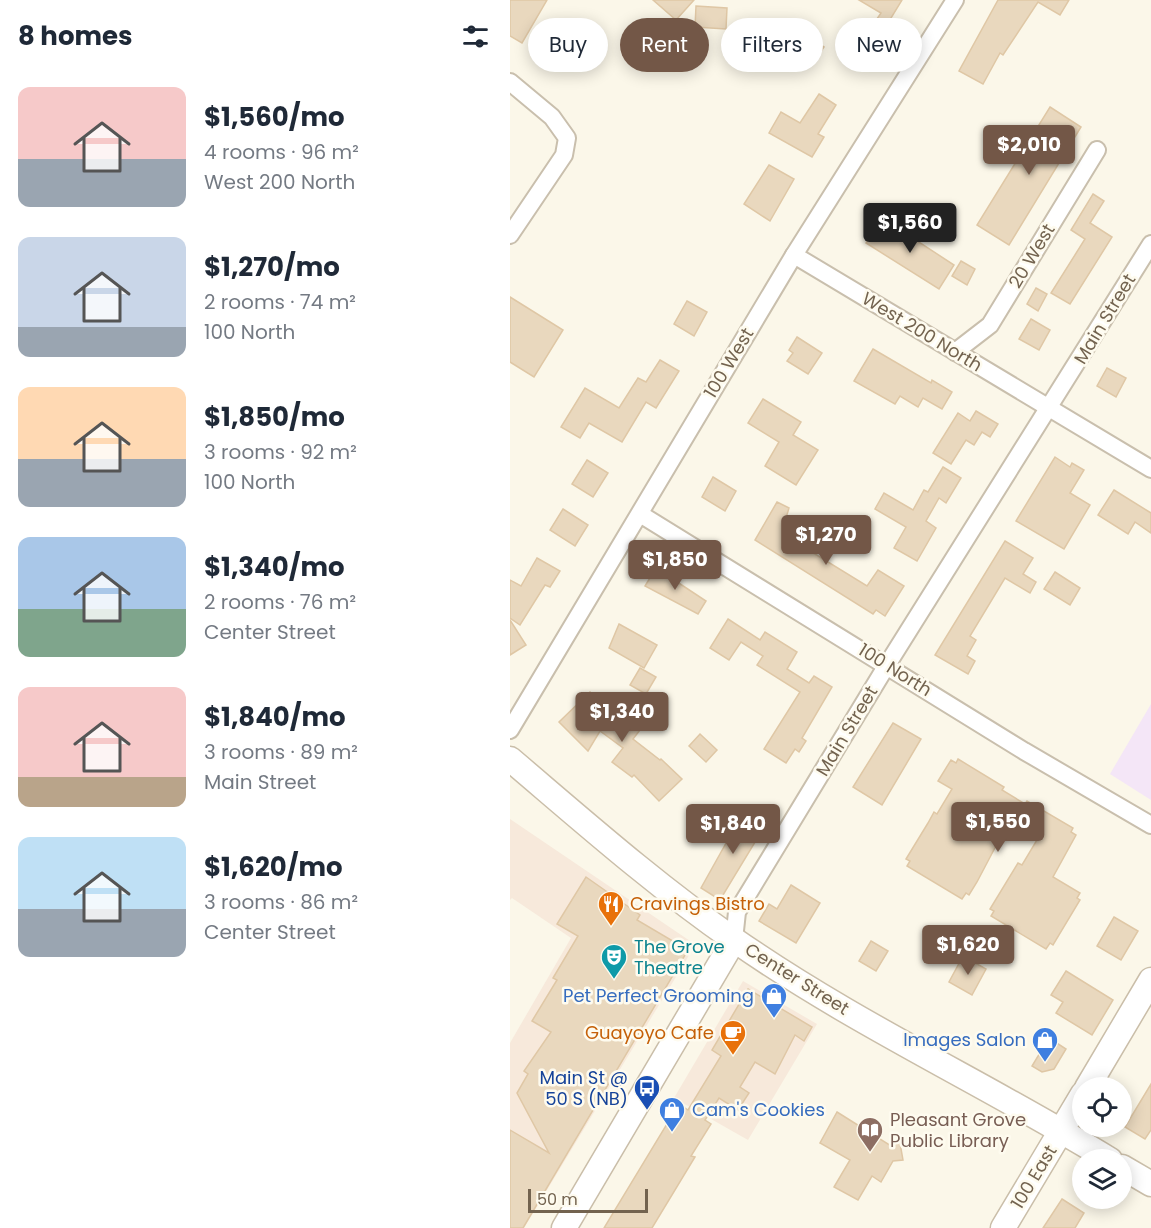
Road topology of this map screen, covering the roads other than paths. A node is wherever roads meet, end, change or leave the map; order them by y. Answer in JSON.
{"nodes":[{"id":1,"x":955,"y":0,"type":"edge"},
{"id":2,"x":510,"y":82,"type":"edge"},
{"id":3,"x":1097,"y":150,"type":"dead end"},
{"id":4,"x":510,"y":235,"type":"edge"},
{"id":5,"x":1151,"y":244,"type":"edge"},
{"id":6,"x":794,"y":255,"type":"junction"},
{"id":7,"x":955,"y":352,"type":"junction"},
{"id":8,"x":1050,"y":408,"type":"junction"},
{"id":9,"x":1151,"y":469,"type":"edge"},
{"id":10,"x":640,"y":513,"type":"junction"},
{"id":11,"x":887,"y":665,"type":"junction"},
{"id":12,"x":510,"y":730,"type":"edge"},
{"id":13,"x":510,"y":759,"type":"edge"},
{"id":14,"x":1151,"y":825,"type":"edge"},
{"id":15,"x":734,"y":940,"type":"junction"},
{"id":16,"x":1151,"y":980,"type":"edge"},
{"id":17,"x":1094,"y":1077,"type":"edge"},
{"id":18,"x":1072,"y":1113,"type":"edge"},
{"id":19,"x":1062,"y":1130,"type":"junction"},
{"id":20,"x":1092,"y":1149,"type":"edge"},
{"id":21,"x":1132,"y":1173,"type":"edge"},
{"id":22,"x":1151,"y":1184,"type":"edge"},
{"id":23,"x":564,"y":1228,"type":"edge"},
{"id":24,"x":1003,"y":1228,"type":"edge"}],
"edges":[{"from":1,"to":6,"type":"street","name":"100 West"},
{"from":2,"to":4,"type":"street"},
{"from":3,"to":7,"type":"street","name":"20 West"},
{"from":5,"to":8,"type":"street","name":"Main Street"},
{"from":6,"to":7,"type":"street","name":"West 200 North"},
{"from":6,"to":10,"type":"street","name":"100 West"},
{"from":7,"to":8,"type":"street","name":"West 200 North"},
{"from":8,"to":9,"type":"street","name":"West 200 North"},
{"from":8,"to":11,"type":"street","name":"Main Street"},
{"from":10,"to":11,"type":"street","name":"100 North"},
{"from":10,"to":12,"type":"street","name":"100 West"},
{"from":11,"to":14,"type":"street","name":"100 North"},
{"from":11,"to":15,"type":"street","name":"Main Street"},
{"from":13,"to":15,"type":"main road","name":"Center Street"},
{"from":15,"to":19,"type":"main road","name":"Center Street"},
{"from":15,"to":23,"type":"main road","name":"Main Street"},
{"from":16,"to":17,"type":"main road"},
{"from":18,"to":19,"type":"main road","name":"100 East"},
{"from":19,"to":20,"type":"main road","name":"Center Street"},
{"from":19,"to":24,"type":"main road","name":"100 East"},
{"from":21,"to":22,"type":"main road"}]}
